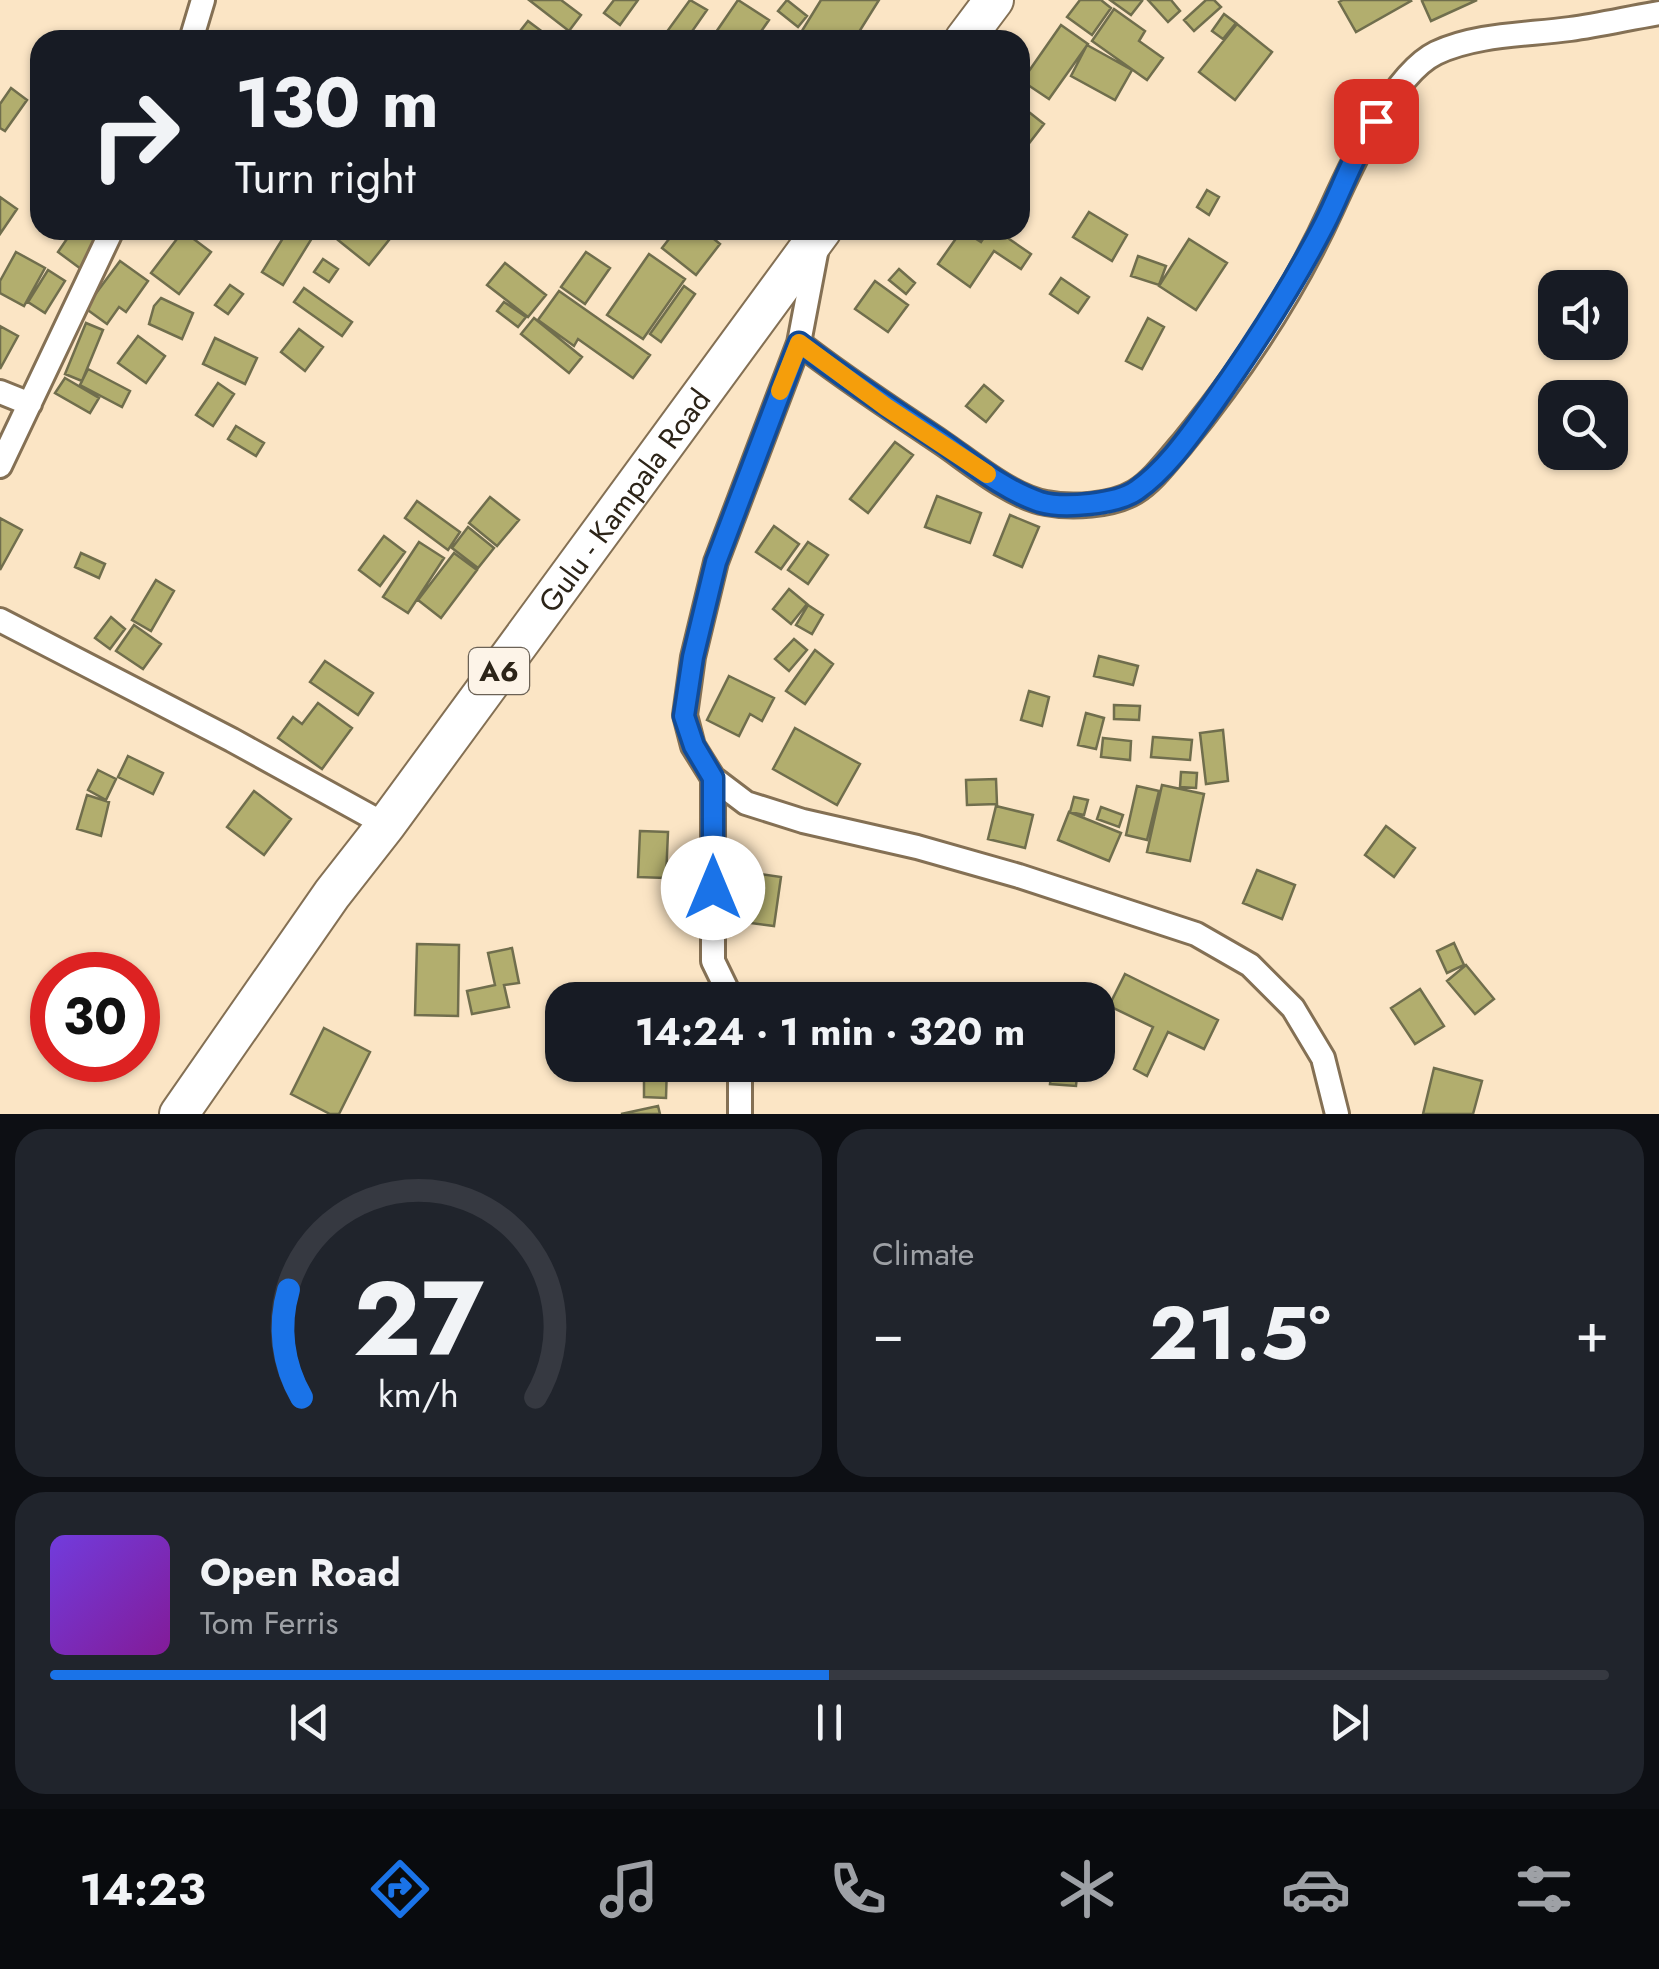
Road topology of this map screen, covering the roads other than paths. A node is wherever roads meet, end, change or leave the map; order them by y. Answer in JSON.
{"nodes":[{"id":1,"x":203,"y":0,"type":"edge"},
{"id":2,"x":994,"y":0,"type":"edge"},
{"id":3,"x":1659,"y":12,"type":"edge"},
{"id":4,"x":194,"y":30,"type":"edge"},
{"id":5,"x":972,"y":30,"type":"edge"},
{"id":6,"x":107,"y":240,"type":"edge"},
{"id":7,"x":814,"y":240,"type":"edge"},
{"id":8,"x":818,"y":240,"type":"edge"},
{"id":9,"x":799,"y":343,"type":"junction"},
{"id":10,"x":0,"y":392,"type":"edge"},
{"id":11,"x":30,"y":404,"type":"junction"},
{"id":12,"x":0,"y":466,"type":"edge"},
{"id":13,"x":0,"y":620,"type":"edge"},
{"id":14,"x":713,"y":778,"type":"junction"},
{"id":15,"x":386,"y":825,"type":"junction"},
{"id":16,"x":723,"y":982,"type":"edge"},
{"id":17,"x":740,"y":1082,"type":"edge"},
{"id":18,"x":180,"y":1114,"type":"edge"},
{"id":19,"x":740,"y":1114,"type":"edge"},
{"id":20,"x":1337,"y":1114,"type":"edge"}],
"edges":[{"from":1,"to":4,"type":"street"},
{"from":2,"to":5,"type":"main road"},
{"from":3,"to":9,"type":"street"},
{"from":6,"to":11,"type":"street"},
{"from":7,"to":15,"type":"main road","name":"Gulu - Kampala Road","number":"A6"},
{"from":8,"to":9,"type":"street"},
{"from":9,"to":14,"type":"street"},
{"from":10,"to":11,"type":"street"},
{"from":11,"to":12,"type":"street"},
{"from":13,"to":15,"type":"street"},
{"from":14,"to":16,"type":"street"},
{"from":14,"to":20,"type":"street"},
{"from":15,"to":18,"type":"main road","name":"Gulu - Kampala Road","number":"A6"},
{"from":17,"to":19,"type":"street"}]}
